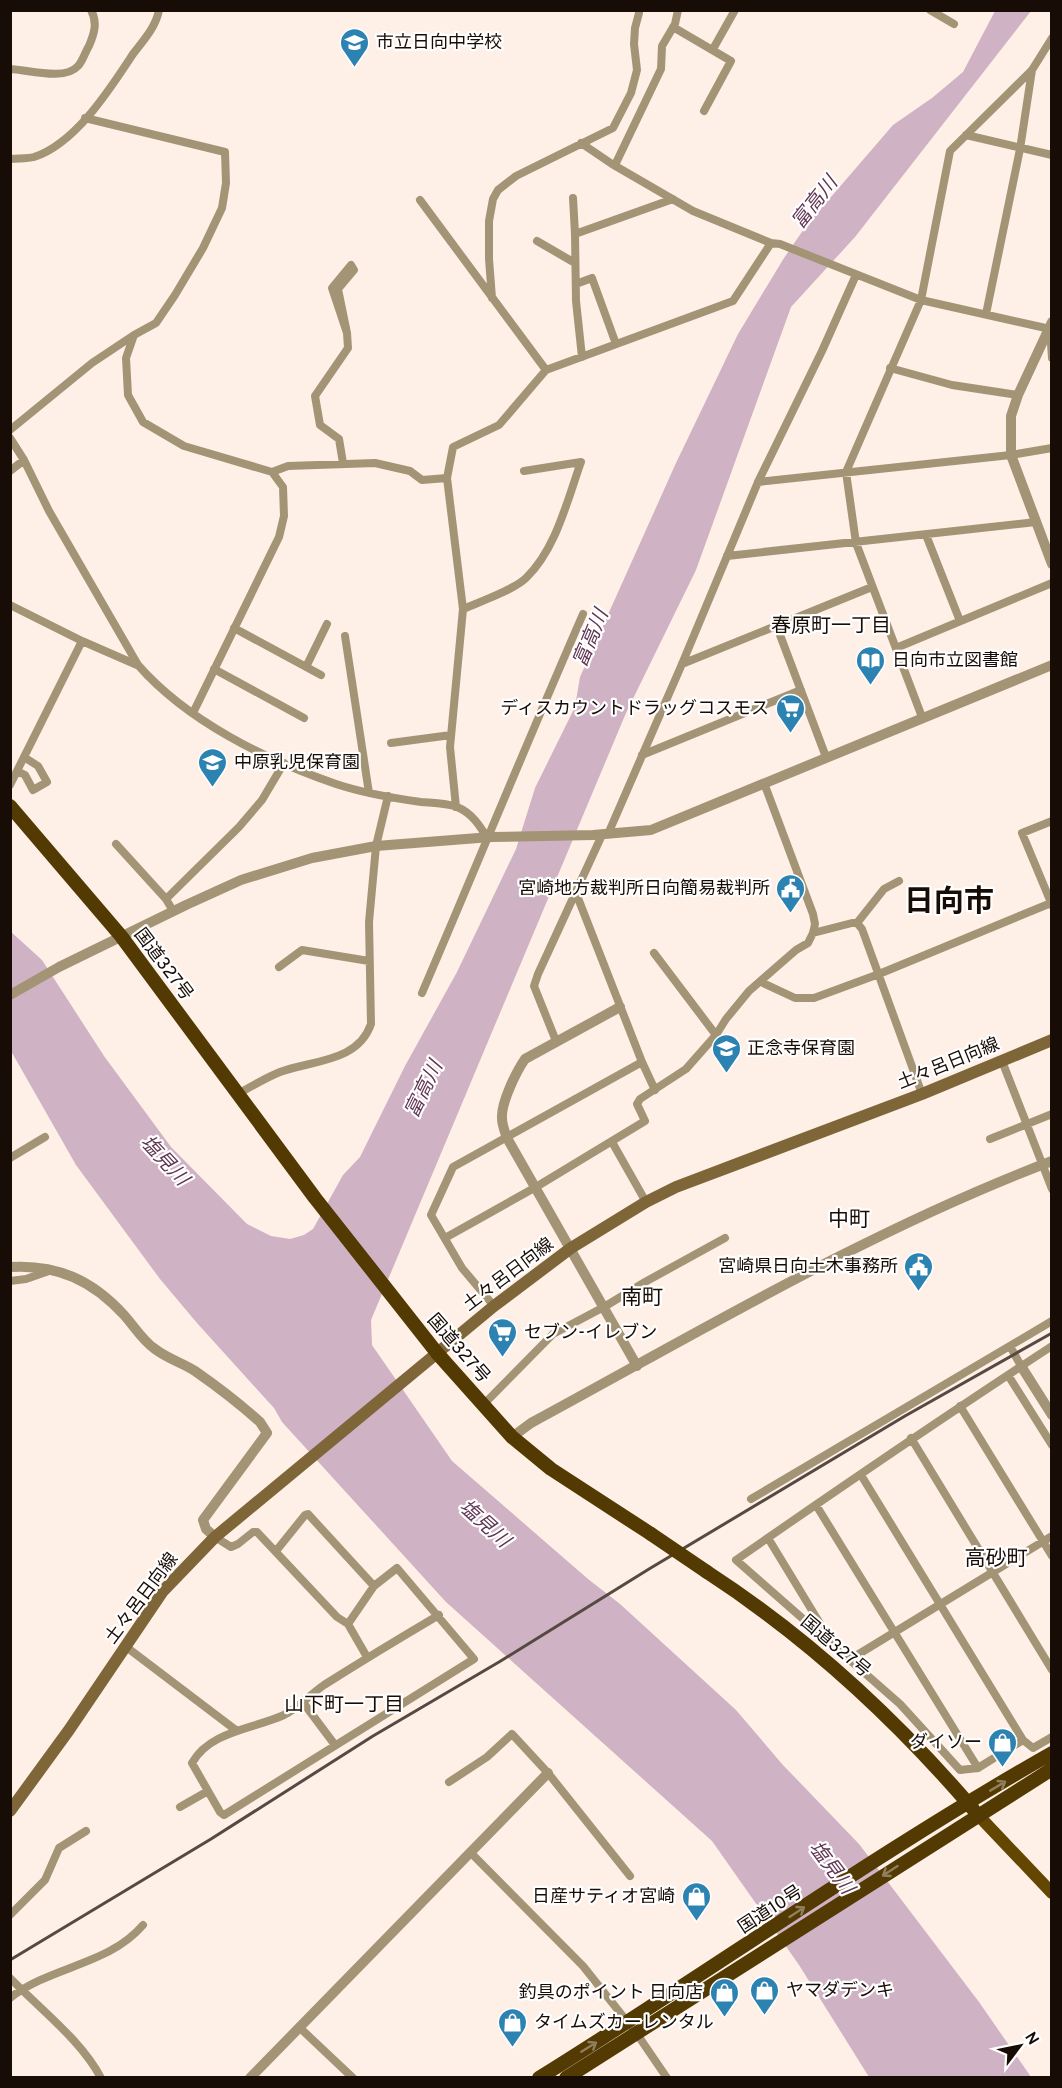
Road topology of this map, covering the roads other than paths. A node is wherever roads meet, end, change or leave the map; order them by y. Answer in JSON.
{"nodes":[{"id":1,"x":91,"y":10,"type":"edge"},
{"id":2,"x":159,"y":10,"type":"edge"},
{"id":3,"x":678,"y":10,"type":"edge"},
{"id":4,"x":735,"y":10,"type":"edge"},
{"id":5,"x":930,"y":10,"type":"edge"},
{"id":6,"x":639,"y":13,"type":"dead end"},
{"id":7,"x":954,"y":24,"type":"dead end"},
{"id":8,"x":673,"y":27,"type":"junction"},
{"id":9,"x":1052,"y":38,"type":"edge"},
{"id":10,"x":713,"y":49,"type":"junction"},
{"id":11,"x":10,"y":69,"type":"edge"},
{"id":12,"x":1032,"y":70,"type":"junction"},
{"id":13,"x":704,"y":111,"type":"dead end"},
{"id":14,"x":85,"y":118,"type":"junction"},
{"id":15,"x":966,"y":135,"type":"junction"},
{"id":16,"x":581,"y":143,"type":"junction"},
{"id":17,"x":1020,"y":149,"type":"junction"},
{"id":18,"x":1052,"y":155,"type":"edge"},
{"id":19,"x":10,"y":159,"type":"edge"},
{"id":20,"x":615,"y":165,"type":"junction"},
{"id":21,"x":573,"y":198,"type":"dead end"},
{"id":22,"x":673,"y":199,"type":"junction"},
{"id":23,"x":420,"y":200,"type":"dead end"},
{"id":24,"x":575,"y":234,"type":"junction"},
{"id":25,"x":537,"y":241,"type":"dead end"},
{"id":26,"x":776,"y":244,"type":"junction"},
{"id":27,"x":575,"y":263,"type":"junction"},
{"id":28,"x":354,"y":270,"type":"dead end"},
{"id":29,"x":852,"y":273,"type":"junction"},
{"id":30,"x":576,"y":284,"type":"junction"},
{"id":31,"x":492,"y":298,"type":"junction"},
{"id":32,"x":921,"y":300,"type":"junction"},
{"id":33,"x":986,"y":314,"type":"junction"},
{"id":34,"x":1051,"y":326,"type":"edge"},
{"id":35,"x":134,"y":335,"type":"junction"},
{"id":36,"x":616,"y":344,"type":"junction"},
{"id":37,"x":582,"y":357,"type":"junction"},
{"id":38,"x":1052,"y":358,"type":"edge"},
{"id":39,"x":890,"y":368,"type":"junction"},
{"id":40,"x":546,"y":370,"type":"junction"},
{"id":41,"x":1018,"y":395,"type":"junction"},
{"id":42,"x":10,"y":430,"type":"edge"},
{"id":43,"x":10,"y":438,"type":"edge"},
{"id":44,"x":1052,"y":448,"type":"edge"},
{"id":45,"x":1011,"y":455,"type":"junction"},
{"id":46,"x":24,"y":460,"type":"junction"},
{"id":47,"x":344,"y":463,"type":"junction"},
{"id":48,"x":10,"y":471,"type":"edge"},
{"id":49,"x":524,"y":471,"type":"dead end"},
{"id":50,"x":272,"y":472,"type":"junction"},
{"id":51,"x":846,"y":472,"type":"junction"},
{"id":52,"x":447,"y":478,"type":"junction"},
{"id":53,"x":758,"y":482,"type":"junction"},
{"id":54,"x":1036,"y":522,"type":"junction"},
{"id":55,"x":926,"y":535,"type":"junction"},
{"id":56,"x":856,"y":543,"type":"junction"},
{"id":57,"x":727,"y":556,"type":"junction"},
{"id":58,"x":1052,"y":564,"type":"edge"},
{"id":59,"x":1052,"y":583,"type":"edge"},
{"id":60,"x":872,"y":587,"type":"junction"},
{"id":61,"x":10,"y":605,"type":"edge"},
{"id":62,"x":463,"y":609,"type":"junction"},
{"id":63,"x":583,"y":614,"type":"dead end"},
{"id":64,"x":960,"y":621,"type":"junction"},
{"id":65,"x":327,"y":624,"type":"dead end"},
{"id":66,"x":777,"y":627,"type":"junction"},
{"id":67,"x":234,"y":628,"type":"junction"},
{"id":68,"x":345,"y":636,"type":"dead end"},
{"id":69,"x":82,"y":641,"type":"junction"},
{"id":70,"x":896,"y":648,"type":"junction"},
{"id":71,"x":682,"y":664,"type":"junction"},
{"id":72,"x":138,"y":665,"type":"junction"},
{"id":73,"x":1052,"y":665,"type":"edge"},
{"id":74,"x":306,"y":667,"type":"junction"},
{"id":75,"x":214,"y":669,"type":"junction"},
{"id":76,"x":321,"y":675,"type":"dead end"},
{"id":77,"x":801,"y":690,"type":"junction"},
{"id":78,"x":193,"y":713,"type":"junction"},
{"id":79,"x":922,"y":717,"type":"junction"},
{"id":80,"x":304,"y":718,"type":"dead end"},
{"id":81,"x":451,"y":735,"type":"junction"},
{"id":82,"x":391,"y":742,"type":"dead end"},
{"id":83,"x":642,"y":755,"type":"junction"},
{"id":84,"x":24,"y":757,"type":"junction"},
{"id":85,"x":826,"y":757,"type":"junction"},
{"id":86,"x":284,"y":763,"type":"junction"},
{"id":87,"x":17,"y":771,"type":"junction"},
{"id":88,"x":764,"y":783,"type":"junction"},
{"id":89,"x":10,"y":785,"type":"edge"},
{"id":90,"x":369,"y":793,"type":"junction"},
{"id":91,"x":388,"y":796,"type":"junction"},
{"id":92,"x":10,"y":806,"type":"edge"},
{"id":93,"x":456,"y":807,"type":"junction"},
{"id":94,"x":1052,"y":820,"type":"edge"},
{"id":95,"x":601,"y":835,"type":"junction"},
{"id":96,"x":490,"y":838,"type":"junction"},
{"id":97,"x":116,"y":844,"type":"dead end"},
{"id":98,"x":376,"y":846,"type":"junction"},
{"id":99,"x":899,"y":880,"type":"dead end"},
{"id":100,"x":576,"y":893,"type":"junction"},
{"id":101,"x":166,"y":899,"type":"junction"},
{"id":102,"x":1051,"y":904,"type":"edge"},
{"id":103,"x":173,"y":911,"type":"junction"},
{"id":104,"x":857,"y":923,"type":"junction"},
{"id":105,"x":813,"y":933,"type":"junction"},
{"id":106,"x":121,"y":936,"type":"junction"},
{"id":107,"x":654,"y":953,"type":"dead end"},
{"id":108,"x":369,"y":961,"type":"junction"},
{"id":109,"x":279,"y":967,"type":"dead end"},
{"id":110,"x":879,"y":974,"type":"junction"},
{"id":111,"x":761,"y":982,"type":"junction"},
{"id":112,"x":422,"y":993,"type":"dead end"},
{"id":113,"x":10,"y":995,"type":"edge"},
{"id":114,"x":620,"y":1007,"type":"junction"},
{"id":115,"x":716,"y":1035,"type":"junction"},
{"id":116,"x":1052,"y":1040,"type":"edge"},
{"id":117,"x":556,"y":1041,"type":"junction"},
{"id":118,"x":1002,"y":1061,"type":"junction"},
{"id":119,"x":642,"y":1062,"type":"junction"},
{"id":120,"x":655,"y":1090,"type":"junction"},
{"id":121,"x":238,"y":1094,"type":"junction"},
{"id":122,"x":922,"y":1094,"type":"junction"},
{"id":123,"x":1052,"y":1114,"type":"edge"},
{"id":124,"x":1026,"y":1125,"type":"junction"},
{"id":125,"x":45,"y":1137,"type":"dead end"},
{"id":126,"x":507,"y":1138,"type":"junction"},
{"id":127,"x":990,"y":1139,"type":"dead end"},
{"id":128,"x":612,"y":1142,"type":"junction"},
{"id":129,"x":12,"y":1154,"type":"edge"},
{"id":130,"x":1046,"y":1163,"type":"edge"},
{"id":131,"x":536,"y":1187,"type":"junction"},
{"id":132,"x":1052,"y":1189,"type":"edge"},
{"id":133,"x":646,"y":1202,"type":"junction"},
{"id":134,"x":445,"y":1238,"type":"junction"},
{"id":135,"x":725,"y":1238,"type":"dead end"},
{"id":136,"x":571,"y":1248,"type":"junction"},
{"id":137,"x":10,"y":1267,"type":"edge"},
{"id":138,"x":49,"y":1271,"type":"junction"},
{"id":139,"x":10,"y":1281,"type":"edge"},
{"id":140,"x":494,"y":1306,"type":"junction"},
{"id":141,"x":604,"y":1307,"type":"junction"},
{"id":142,"x":1052,"y":1321,"type":"edge"},
{"id":143,"x":1010,"y":1346,"type":"junction"},
{"id":144,"x":1052,"y":1346,"type":"edge"},
{"id":145,"x":432,"y":1356,"type":"junction"},
{"id":146,"x":637,"y":1366,"type":"junction"},
{"id":147,"x":1022,"y":1366,"type":"junction"},
{"id":148,"x":1008,"y":1375,"type":"junction"},
{"id":149,"x":483,"y":1404,"type":"junction"},
{"id":150,"x":960,"y":1406,"type":"junction"},
{"id":151,"x":1052,"y":1415,"type":"edge"},
{"id":152,"x":512,"y":1437,"type":"junction"},
{"id":153,"x":911,"y":1438,"type":"junction"},
{"id":154,"x":1052,"y":1445,"type":"edge"},
{"id":155,"x":861,"y":1475,"type":"junction"},
{"id":156,"x":751,"y":1498,"type":"dead end"},
{"id":157,"x":816,"y":1506,"type":"junction"},
{"id":158,"x":1052,"y":1536,"type":"edge"},
{"id":159,"x":215,"y":1537,"type":"junction"},
{"id":160,"x":768,"y":1538,"type":"junction"},
{"id":161,"x":1043,"y":1542,"type":"junction"},
{"id":162,"x":276,"y":1551,"type":"junction"},
{"id":163,"x":1052,"y":1556,"type":"edge"},
{"id":164,"x":992,"y":1572,"type":"junction"},
{"id":165,"x":374,"y":1586,"type":"junction"},
{"id":166,"x":941,"y":1603,"type":"junction"},
{"id":167,"x":439,"y":1615,"type":"junction"},
{"id":168,"x":348,"y":1624,"type":"junction"},
{"id":169,"x":893,"y":1633,"type":"junction"},
{"id":170,"x":126,"y":1646,"type":"junction"},
{"id":171,"x":834,"y":1648,"type":"junction"},
{"id":172,"x":367,"y":1658,"type":"junction"},
{"id":173,"x":849,"y":1660,"type":"junction"},
{"id":174,"x":1052,"y":1670,"type":"edge"},
{"id":175,"x":302,"y":1701,"type":"junction"},
{"id":176,"x":237,"y":1731,"type":"junction"},
{"id":177,"x":1052,"y":1737,"type":"edge"},
{"id":178,"x":1023,"y":1740,"type":"junction"},
{"id":179,"x":335,"y":1745,"type":"junction"},
{"id":180,"x":1052,"y":1753,"type":"edge"},
{"id":181,"x":978,"y":1768,"type":"junction"},
{"id":182,"x":1052,"y":1769,"type":"edge"},
{"id":183,"x":549,"y":1773,"type":"junction"},
{"id":184,"x":449,"y":1782,"type":"dead end"},
{"id":185,"x":208,"y":1791,"type":"junction"},
{"id":186,"x":968,"y":1803,"type":"junction"},
{"id":187,"x":180,"y":1807,"type":"dead end"},
{"id":188,"x":10,"y":1811,"type":"edge"},
{"id":189,"x":978,"y":1815,"type":"junction"},
{"id":190,"x":86,"y":1831,"type":"dead end"},
{"id":191,"x":470,"y":1852,"type":"junction"},
{"id":192,"x":630,"y":1876,"type":"dead end"},
{"id":193,"x":1052,"y":1893,"type":"edge"},
{"id":194,"x":10,"y":1915,"type":"edge"},
{"id":195,"x":143,"y":1925,"type":"dead end"},
{"id":196,"x":10,"y":1978,"type":"edge"},
{"id":197,"x":21,"y":1990,"type":"junction"},
{"id":198,"x":10,"y":1998,"type":"edge"},
{"id":199,"x":299,"y":2027,"type":"junction"},
{"id":200,"x":632,"y":2028,"type":"junction"},
{"id":201,"x":101,"y":2078,"type":"edge"},
{"id":202,"x":250,"y":2078,"type":"edge"},
{"id":203,"x":353,"y":2078,"type":"edge"},
{"id":204,"x":539,"y":2078,"type":"edge"},
{"id":205,"x":566,"y":2078,"type":"edge"},
{"id":206,"x":667,"y":2078,"type":"edge"}],
"edges":[{"from":1,"to":11,"type":"street"},
{"from":2,"to":14,"type":"street"},
{"from":3,"to":8,"type":"street"},
{"from":4,"to":10,"type":"street"},
{"from":5,"to":7,"type":"street"},
{"from":6,"to":16,"type":"street"},
{"from":8,"to":10,"type":"street"},
{"from":8,"to":20,"type":"street"},
{"from":9,"to":12,"type":"street"},
{"from":10,"to":13,"type":"street"},
{"from":12,"to":15,"type":"street"},
{"from":12,"to":17,"type":"street"},
{"from":14,"to":19,"type":"street"},
{"from":14,"to":35,"type":"street"},
{"from":15,"to":17,"type":"street"},
{"from":15,"to":32,"type":"street"},
{"from":16,"to":20,"type":"street"},
{"from":16,"to":31,"type":"street"},
{"from":17,"to":18,"type":"street"},
{"from":17,"to":33,"type":"street"},
{"from":20,"to":22,"type":"street"},
{"from":21,"to":24,"type":"street"},
{"from":22,"to":24,"type":"street"},
{"from":22,"to":26,"type":"street"},
{"from":23,"to":31,"type":"street"},
{"from":24,"to":27,"type":"street"},
{"from":25,"to":27,"type":"street"},
{"from":26,"to":29,"type":"street"},
{"from":26,"to":36,"type":"street"},
{"from":27,"to":30,"type":"street"},
{"from":28,"to":47,"type":"street"},
{"from":29,"to":32,"type":"street"},
{"from":29,"to":53,"type":"street"},
{"from":30,"to":36,"type":"street"},
{"from":30,"to":37,"type":"street"},
{"from":31,"to":40,"type":"street"},
{"from":32,"to":33,"type":"street"},
{"from":32,"to":39,"type":"street"},
{"from":33,"to":34,"type":"street"},
{"from":34,"to":38,"type":"street"},
{"from":34,"to":41,"type":"street"},
{"from":35,"to":42,"type":"street"},
{"from":35,"to":50,"type":"street"},
{"from":36,"to":37,"type":"street"},
{"from":37,"to":40,"type":"street"},
{"from":39,"to":41,"type":"street"},
{"from":39,"to":51,"type":"street"},
{"from":40,"to":52,"type":"street"},
{"from":41,"to":45,"type":"street"},
{"from":43,"to":46,"type":"street"},
{"from":44,"to":45,"type":"street"},
{"from":45,"to":51,"type":"street"},
{"from":45,"to":54,"type":"street"},
{"from":46,"to":48,"type":"street"},
{"from":46,"to":72,"type":"street"},
{"from":47,"to":50,"type":"street"},
{"from":47,"to":52,"type":"street"},
{"from":49,"to":62,"type":"street"},
{"from":50,"to":67,"type":"street"},
{"from":51,"to":53,"type":"street"},
{"from":51,"to":56,"type":"street"},
{"from":52,"to":62,"type":"street"},
{"from":53,"to":57,"type":"street"},
{"from":54,"to":55,"type":"street"},
{"from":54,"to":58,"type":"street"},
{"from":55,"to":56,"type":"street"},
{"from":55,"to":64,"type":"street"},
{"from":56,"to":57,"type":"street"},
{"from":56,"to":60,"type":"street"},
{"from":57,"to":71,"type":"street"},
{"from":59,"to":64,"type":"street"},
{"from":60,"to":66,"type":"street"},
{"from":60,"to":70,"type":"street"},
{"from":61,"to":69,"type":"street"},
{"from":62,"to":81,"type":"street"},
{"from":63,"to":96,"type":"street"},
{"from":64,"to":70,"type":"street"},
{"from":65,"to":74,"type":"street"},
{"from":66,"to":71,"type":"street"},
{"from":66,"to":77,"type":"street"},
{"from":67,"to":74,"type":"street"},
{"from":67,"to":75,"type":"street"},
{"from":68,"to":90,"type":"street"},
{"from":69,"to":72,"type":"street"},
{"from":69,"to":84,"type":"street"},
{"from":70,"to":79,"type":"street"},
{"from":71,"to":83,"type":"street"},
{"from":72,"to":78,"type":"street"},
{"from":73,"to":79,"type":"street"},
{"from":74,"to":76,"type":"street"},
{"from":75,"to":78,"type":"street"},
{"from":75,"to":80,"type":"street"},
{"from":77,"to":83,"type":"street"},
{"from":77,"to":85,"type":"street"},
{"from":78,"to":86,"type":"street"},
{"from":79,"to":85,"type":"street"},
{"from":81,"to":82,"type":"street"},
{"from":81,"to":93,"type":"street"},
{"from":83,"to":95,"type":"street"},
{"from":84,"to":87,"type":"street"},
{"from":84,"to":87,"type":"street"},
{"from":85,"to":88,"type":"street"},
{"from":86,"to":90,"type":"street"},
{"from":86,"to":101,"type":"street"},
{"from":87,"to":89,"type":"street"},
{"from":88,"to":95,"type":"street"},
{"from":88,"to":105,"type":"street"},
{"from":90,"to":91,"type":"street"},
{"from":91,"to":93,"type":"street"},
{"from":91,"to":98,"type":"street"},
{"from":92,"to":106,"type":"highway","name":"国道327号"},
{"from":93,"to":96,"type":"street"},
{"from":94,"to":102,"type":"street"},
{"from":95,"to":96,"type":"street"},
{"from":95,"to":100,"type":"street"},
{"from":96,"to":98,"type":"street"},
{"from":96,"to":112,"type":"street"},
{"from":97,"to":101,"type":"street"},
{"from":98,"to":103,"type":"street"},
{"from":98,"to":108,"type":"street"},
{"from":99,"to":104,"type":"street"},
{"from":100,"to":114,"type":"street"},
{"from":100,"to":117,"type":"street"},
{"from":101,"to":103,"type":"street"},
{"from":102,"to":110,"type":"street"},
{"from":103,"to":106,"type":"street"},
{"from":104,"to":105,"type":"street"},
{"from":104,"to":110,"type":"street"},
{"from":105,"to":111,"type":"street"},
{"from":106,"to":113,"type":"street"},
{"from":106,"to":121,"type":"highway","name":"国道327号"},
{"from":107,"to":115,"type":"street"},
{"from":108,"to":109,"type":"street"},
{"from":108,"to":121,"type":"street"},
{"from":110,"to":111,"type":"street"},
{"from":110,"to":122,"type":"street"},
{"from":111,"to":115,"type":"street"},
{"from":114,"to":117,"type":"street"},
{"from":114,"to":119,"type":"street"},
{"from":115,"to":120,"type":"street"},
{"from":116,"to":118,"type":"main road","name":"土々呂日向線"},
{"from":117,"to":126,"type":"street"},
{"from":118,"to":122,"type":"main road","name":"土々呂日向線"},
{"from":118,"to":124,"type":"street"},
{"from":119,"to":120,"type":"street"},
{"from":119,"to":126,"type":"street"},
{"from":120,"to":128,"type":"street"},
{"from":121,"to":145,"type":"highway","name":"国道327号"},
{"from":122,"to":133,"type":"main road","name":"土々呂日向線"},
{"from":123,"to":124,"type":"street"},
{"from":124,"to":127,"type":"street"},
{"from":124,"to":130,"type":"street"},
{"from":125,"to":129,"type":"street"},
{"from":126,"to":131,"type":"street"},
{"from":126,"to":134,"type":"street"},
{"from":128,"to":131,"type":"street"},
{"from":128,"to":133,"type":"street"},
{"from":130,"to":132,"type":"street"},
{"from":130,"to":146,"type":"street"},
{"from":131,"to":134,"type":"street"},
{"from":131,"to":136,"type":"street"},
{"from":133,"to":136,"type":"main road","name":"土々呂日向線"},
{"from":134,"to":140,"type":"street"},
{"from":135,"to":141,"type":"street"},
{"from":136,"to":140,"type":"main road","name":"土々呂日向線"},
{"from":136,"to":141,"type":"street"},
{"from":137,"to":138,"type":"street"},
{"from":138,"to":139,"type":"street"},
{"from":138,"to":159,"type":"street"},
{"from":140,"to":145,"type":"main road","name":"土々呂日向線"},
{"from":141,"to":146,"type":"street"},
{"from":141,"to":149,"type":"street"},
{"from":142,"to":143,"type":"street"},
{"from":143,"to":147,"type":"street"},
{"from":143,"to":156,"type":"street"},
{"from":144,"to":147,"type":"street"},
{"from":145,"to":149,"type":"highway","name":"国道327号"},
{"from":145,"to":159,"type":"main road","name":"土々呂日向線"},
{"from":146,"to":152,"type":"street"},
{"from":147,"to":148,"type":"street"},
{"from":147,"to":151,"type":"street"},
{"from":148,"to":150,"type":"street"},
{"from":148,"to":154,"type":"street"},
{"from":149,"to":152,"type":"highway","name":"国道327号"},
{"from":150,"to":153,"type":"street"},
{"from":150,"to":161,"type":"street"},
{"from":152,"to":186,"type":"highway","name":"国道327号","bridge":true},
{"from":153,"to":155,"type":"street"},
{"from":153,"to":164,"type":"street"},
{"from":155,"to":157,"type":"street"},
{"from":155,"to":166,"type":"street"},
{"from":157,"to":160,"type":"street"},
{"from":157,"to":169,"type":"street"},
{"from":158,"to":161,"type":"street"},
{"from":159,"to":162,"type":"street"},
{"from":159,"to":170,"type":"main road","name":"土々呂日向線"},
{"from":160,"to":171,"type":"street"},
{"from":160,"to":171,"type":"street"},
{"from":161,"to":163,"type":"street"},
{"from":161,"to":164,"type":"street"},
{"from":162,"to":165,"type":"street"},
{"from":162,"to":168,"type":"street"},
{"from":164,"to":166,"type":"street"},
{"from":164,"to":174,"type":"street"},
{"from":165,"to":167,"type":"street"},
{"from":165,"to":168,"type":"street"},
{"from":166,"to":169,"type":"street"},
{"from":166,"to":178,"type":"street"},
{"from":167,"to":172,"type":"street"},
{"from":167,"to":179,"type":"street"},
{"from":168,"to":172,"type":"street"},
{"from":169,"to":173,"type":"street"},
{"from":169,"to":181,"type":"street"},
{"from":170,"to":176,"type":"street"},
{"from":170,"to":188,"type":"main road","name":"土々呂日向線"},
{"from":171,"to":173,"type":"street"},
{"from":172,"to":175,"type":"street"},
{"from":173,"to":181,"type":"street"},
{"from":175,"to":176,"type":"street"},
{"from":175,"to":179,"type":"street"},
{"from":176,"to":185,"type":"street"},
{"from":177,"to":178,"type":"street"},
{"from":178,"to":181,"type":"street"},
{"from":179,"to":185,"type":"street"},
{"from":186,"to":180,"type":"highway","name":"国道10号","one_way":true},
{"from":182,"to":189,"type":"highway","name":"国道10号"},
{"from":183,"to":184,"type":"street"},
{"from":183,"to":191,"type":"street"},
{"from":183,"to":192,"type":"street"},
{"from":185,"to":187,"type":"street"},
{"from":186,"to":189,"type":"highway","name":"国道327号"},
{"from":200,"to":186,"type":"highway","name":"国道10号","one_way":true},
{"from":189,"to":193,"type":"main road"},
{"from":189,"to":200,"type":"highway","name":"国道10号","one_way":true},
{"from":190,"to":194,"type":"street"},
{"from":191,"to":199,"type":"street"},
{"from":191,"to":200,"type":"street"},
{"from":195,"to":197,"type":"street"},
{"from":196,"to":197,"type":"street"},
{"from":197,"to":198,"type":"street"},
{"from":197,"to":201,"type":"street"},
{"from":199,"to":202,"type":"street"},
{"from":199,"to":203,"type":"street"},
{"from":204,"to":200,"type":"highway","name":"国道10号","one_way":true},
{"from":200,"to":205,"type":"highway","name":"国道10号"},
{"from":200,"to":206,"type":"street"}]}
